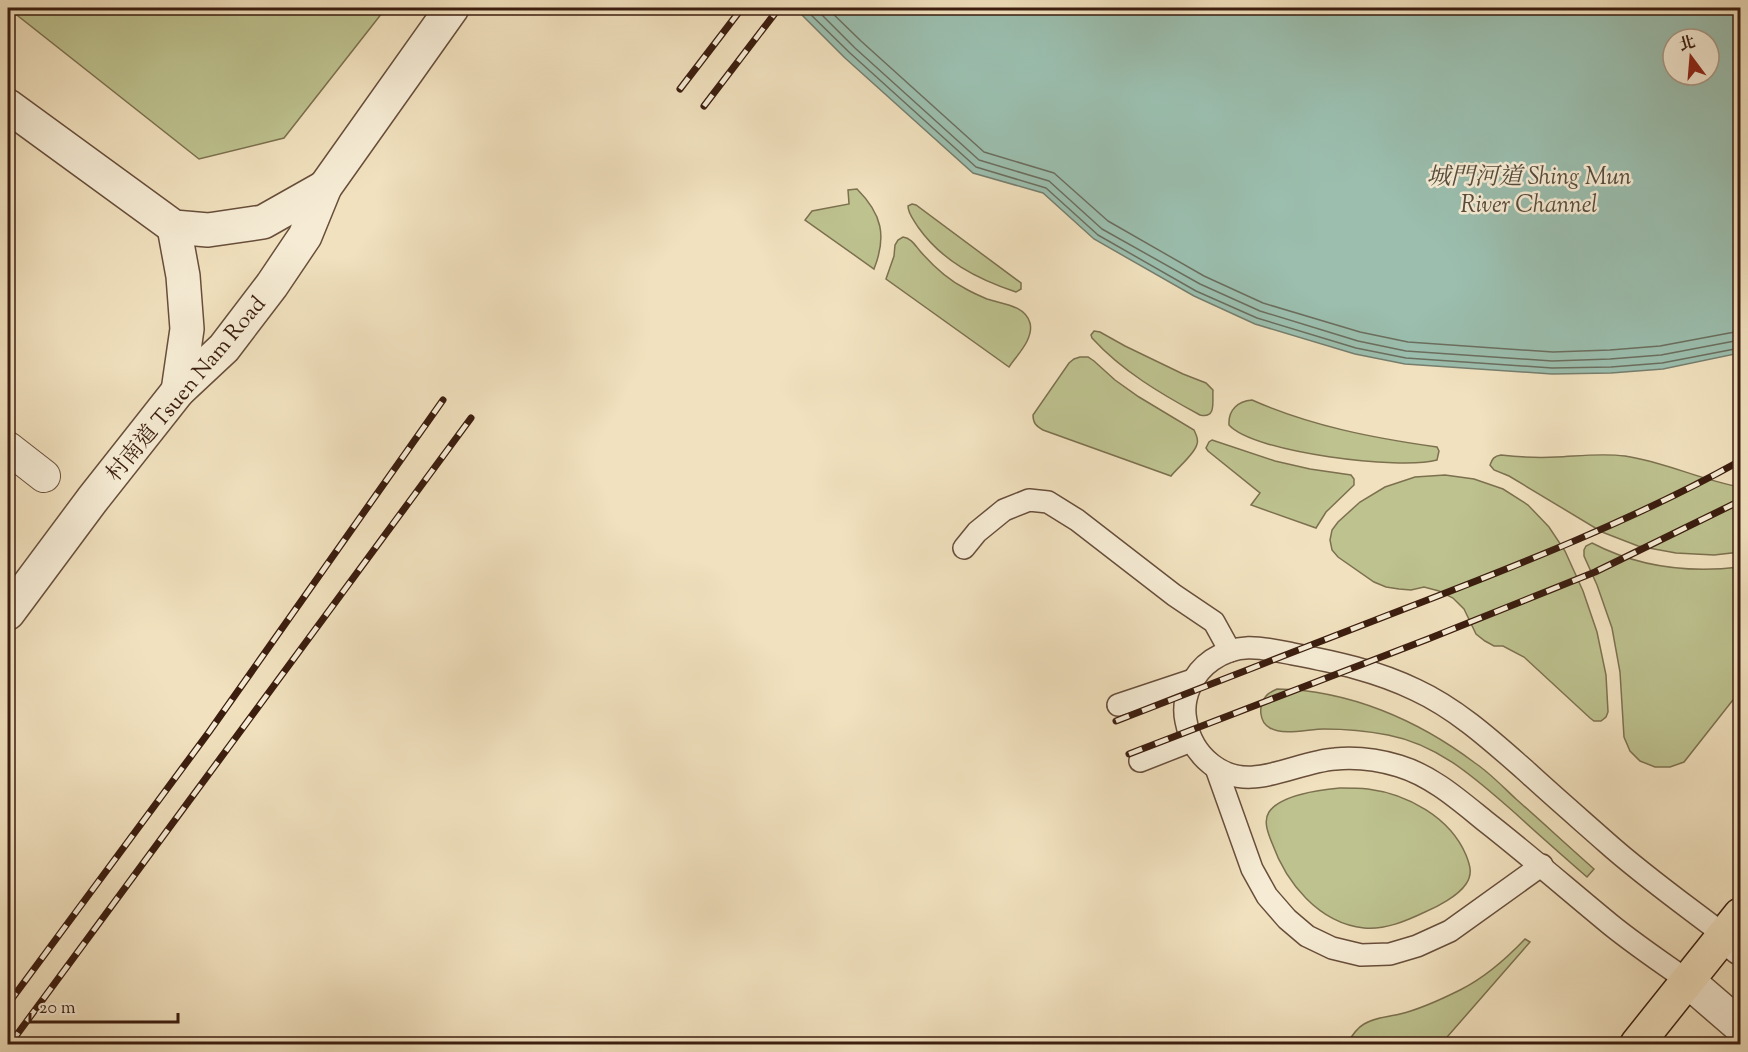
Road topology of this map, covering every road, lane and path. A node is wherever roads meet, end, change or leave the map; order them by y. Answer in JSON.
{"nodes":[{"id":1,"x":452,"y":8,"type":"edge"},
{"id":2,"x":8,"y":106,"type":"edge"},
{"id":3,"x":325,"y":187,"type":"junction"},
{"id":4,"x":174,"y":227,"type":"junction"},
{"id":5,"x":178,"y":391,"type":"junction"},
{"id":6,"x":8,"y":447,"type":"edge"},
{"id":7,"x":44,"y":476,"type":"dead end"},
{"id":8,"x":964,"y":548,"type":"dead end"},
{"id":9,"x":8,"y":613,"type":"edge"},
{"id":10,"x":1230,"y":651,"type":"junction"},
{"id":11,"x":1193,"y":680,"type":"junction"},
{"id":12,"x":1118,"y":705,"type":"dead end"},
{"id":13,"x":1191,"y":741,"type":"junction"},
{"id":14,"x":1140,"y":761,"type":"dead end"},
{"id":15,"x":1216,"y":768,"type":"junction"},
{"id":16,"x":1542,"y":866,"type":"junction"},
{"id":17,"x":1735,"y":933,"type":"edge"},
{"id":18,"x":1688,"y":981,"type":"junction"},
{"id":19,"x":1740,"y":1026,"type":"edge"},
{"id":20,"x":1637,"y":1044,"type":"edge"}],
"edges":[{"from":1,"to":3,"type":"street","name":"村南道 Tsuen Nam Road"},
{"from":2,"to":4,"type":"street"},
{"from":3,"to":4,"type":"street"},
{"from":3,"to":5,"type":"street","name":"村南道 Tsuen Nam Road"},
{"from":4,"to":5,"type":"street"},
{"from":5,"to":9,"type":"street","name":"村南道 Tsuen Nam Road"},
{"from":6,"to":7,"type":"street"},
{"from":8,"to":10,"type":"lane"},
{"from":10,"to":11,"type":"lane"},
{"from":10,"to":17,"type":"lane"},
{"from":11,"to":12,"type":"lane"},
{"from":11,"to":13,"type":"lane"},
{"from":13,"to":14,"type":"lane"},
{"from":13,"to":15,"type":"lane"},
{"from":15,"to":16,"type":"lane"},
{"from":15,"to":16,"type":"lane"},
{"from":16,"to":18,"type":"lane"},
{"from":17,"to":18,"type":"main road"},
{"from":18,"to":19,"type":"street"},
{"from":18,"to":20,"type":"main road"}]}
